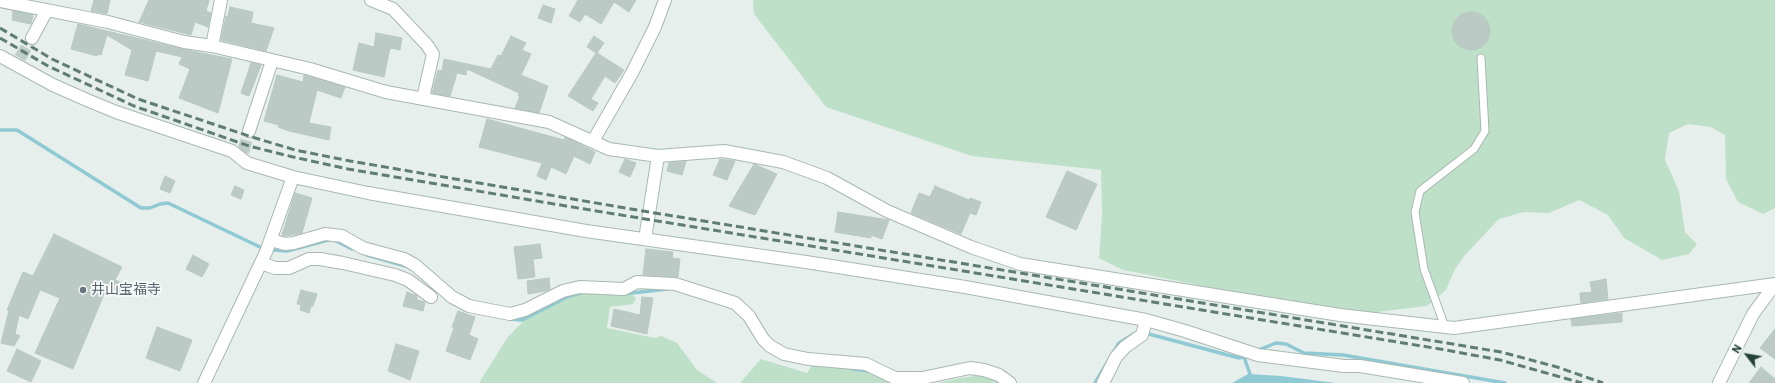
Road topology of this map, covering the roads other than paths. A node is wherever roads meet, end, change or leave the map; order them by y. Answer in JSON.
{"nodes":[{"id":1,"x":221,"y":0,"type":"edge"},
{"id":2,"x":371,"y":0,"type":"edge"},
{"id":3,"x":665,"y":0,"type":"edge"},
{"id":4,"x":0,"y":1,"type":"edge"},
{"id":5,"x":47,"y":10,"type":"junction"},
{"id":6,"x":32,"y":38,"type":"tunnel mouth"},
{"id":7,"x":212,"y":46,"type":"junction"},
{"id":8,"x":0,"y":56,"type":"edge"},
{"id":9,"x":1481,"y":58,"type":"dead end"},
{"id":10,"x":272,"y":61,"type":"junction"},
{"id":11,"x":423,"y":98,"type":"junction"},
{"id":12,"x":249,"y":131,"type":"tunnel mouth"},
{"id":13,"x":593,"y":141,"type":"junction"},
{"id":14,"x":658,"y":156,"type":"junction"},
{"id":15,"x":293,"y":177,"type":"junction"},
{"id":16,"x":645,"y":239,"type":"junction"},
{"id":17,"x":268,"y":246,"type":"junction"},
{"id":18,"x":261,"y":263,"type":"junction"},
{"id":19,"x":1775,"y":284,"type":"edge"},
{"id":20,"x":431,"y":297,"type":"dead end"},
{"id":21,"x":1445,"y":327,"type":"junction"},
{"id":22,"x":1144,"y":328,"type":"junction"},
{"id":23,"x":204,"y":383,"type":"edge"},
{"id":24,"x":1010,"y":383,"type":"edge"},
{"id":25,"x":1103,"y":383,"type":"edge"},
{"id":26,"x":1463,"y":383,"type":"edge"},
{"id":27,"x":1719,"y":383,"type":"edge"}],
"edges":[{"from":1,"to":7,"type":"street"},
{"from":2,"to":11,"type":"street"},
{"from":3,"to":13,"type":"street"},
{"from":4,"to":5,"type":"street"},
{"from":5,"to":6,"type":"street"},
{"from":5,"to":7,"type":"street"},
{"from":7,"to":10,"type":"street"},
{"from":8,"to":15,"type":"street"},
{"from":9,"to":21,"type":"lane"},
{"from":10,"to":11,"type":"street"},
{"from":10,"to":12,"type":"street"},
{"from":11,"to":13,"type":"street"},
{"from":13,"to":14,"type":"street"},
{"from":14,"to":16,"type":"street"},
{"from":14,"to":21,"type":"street"},
{"from":15,"to":16,"type":"street"},
{"from":15,"to":17,"type":"street"},
{"from":16,"to":22,"type":"street"},
{"from":17,"to":18,"type":"street"},
{"from":17,"to":24,"type":"street"},
{"from":18,"to":20,"type":"street"},
{"from":18,"to":23,"type":"street"},
{"from":19,"to":21,"type":"street"},
{"from":19,"to":27,"type":"street"},
{"from":22,"to":25,"type":"street"},
{"from":22,"to":26,"type":"street"}]}
